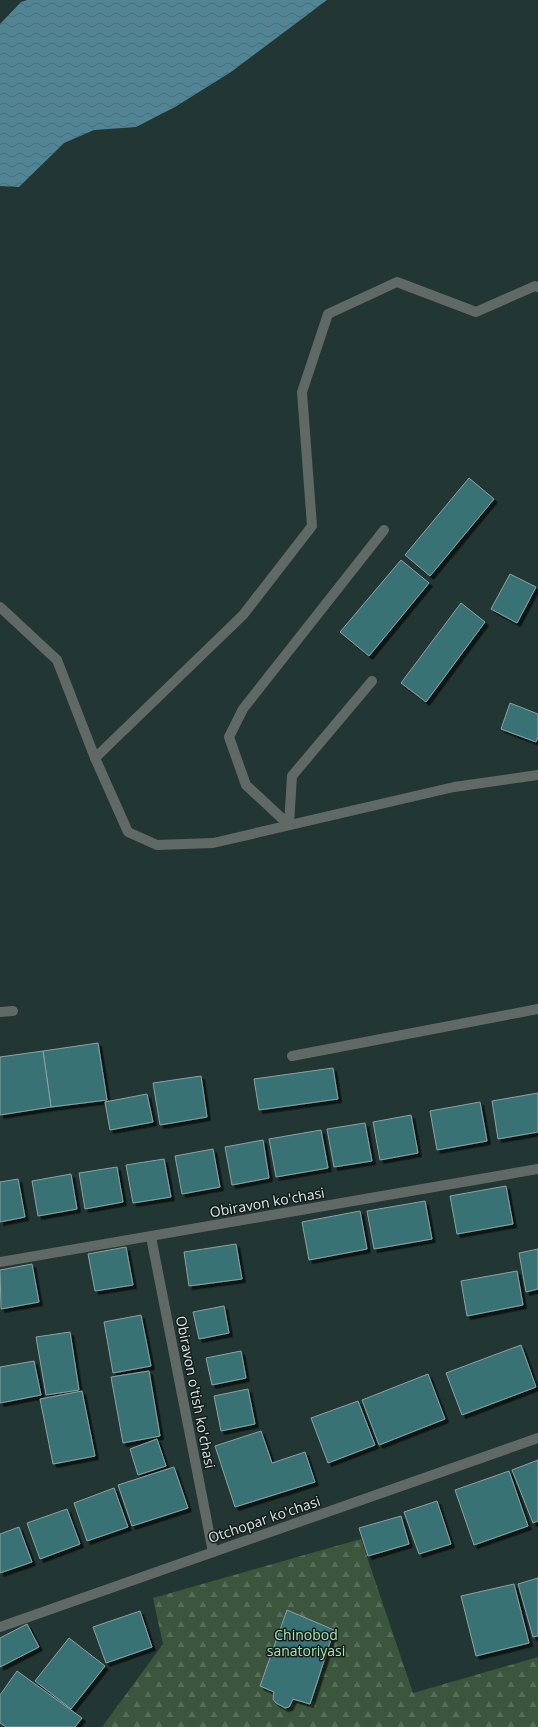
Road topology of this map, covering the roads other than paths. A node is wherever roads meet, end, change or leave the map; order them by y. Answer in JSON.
{"nodes":[{"id":1,"x":538,"y":286,"type":"edge"},
{"id":2,"x":384,"y":530,"type":"dead end"},
{"id":3,"x":0,"y":607,"type":"edge"},
{"id":4,"x":372,"y":681,"type":"dead end"},
{"id":5,"x":95,"y":758,"type":"junction"},
{"id":6,"x":538,"y":775,"type":"edge"},
{"id":7,"x":289,"y":825,"type":"junction"},
{"id":8,"x":538,"y":1009,"type":"edge"},
{"id":9,"x":13,"y":1011,"type":"dead end"},
{"id":10,"x":0,"y":1012,"type":"edge"},
{"id":11,"x":292,"y":1056,"type":"dead end"},
{"id":12,"x":538,"y":1170,"type":"edge"},
{"id":13,"x":151,"y":1237,"type":"junction"},
{"id":14,"x":0,"y":1262,"type":"edge"},
{"id":15,"x":538,"y":1438,"type":"edge"},
{"id":16,"x":213,"y":1552,"type":"junction"},
{"id":17,"x":0,"y":1627,"type":"edge"}],
"edges":[{"from":1,"to":5,"type":"street"},
{"from":2,"to":7,"type":"street"},
{"from":3,"to":5,"type":"street"},
{"from":4,"to":7,"type":"street"},
{"from":5,"to":7,"type":"street"},
{"from":6,"to":7,"type":"street"},
{"from":8,"to":11,"type":"street"},
{"from":9,"to":10,"type":"street"},
{"from":12,"to":13,"type":"street","name":"Obiravon ko'chasi"},
{"from":13,"to":14,"type":"street","name":"Obiravon ko'chasi"},
{"from":13,"to":16,"type":"street","name":"Obiravon o'tish ko'chasi"},
{"from":15,"to":16,"type":"street","name":"Otchopar ko'chasi"},
{"from":16,"to":17,"type":"street","name":"Otchopar ko'chasi"}]}
